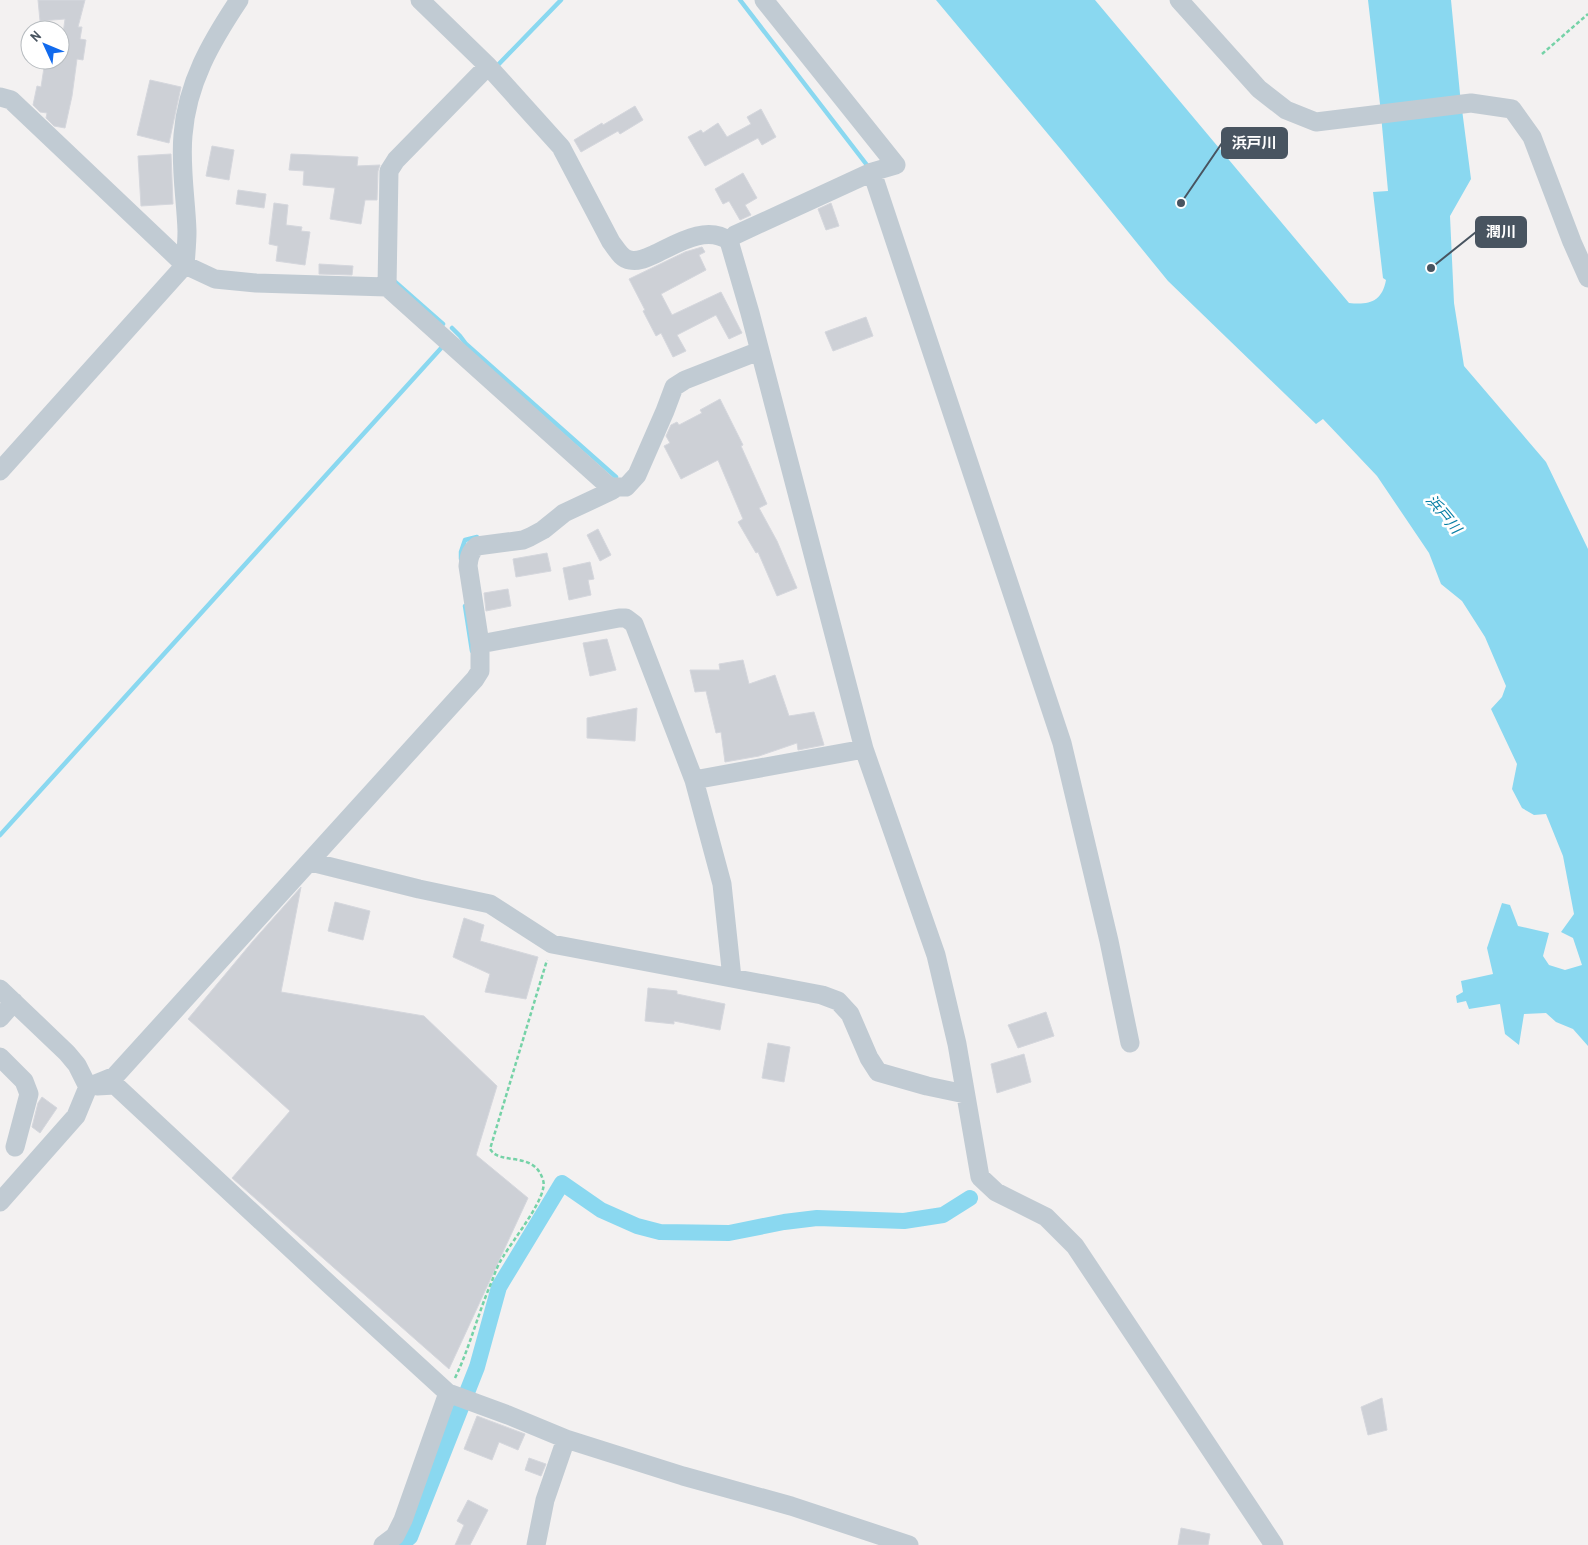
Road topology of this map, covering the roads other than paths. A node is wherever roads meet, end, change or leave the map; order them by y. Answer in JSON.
{"nodes":[{"id":1,"x":239,"y":0,"type":"edge"},
{"id":2,"x":420,"y":0,"type":"edge"},
{"id":3,"x":764,"y":0,"type":"edge"},
{"id":4,"x":1179,"y":0,"type":"edge"},
{"id":5,"x":488,"y":66,"type":"junction"},
{"id":6,"x":0,"y":98,"type":"edge"},
{"id":7,"x":876,"y":171,"type":"junction"},
{"id":8,"x":728,"y":241,"type":"junction"},
{"id":9,"x":185,"y":265,"type":"junction"},
{"id":10,"x":1588,"y":278,"type":"edge"},
{"id":11,"x":387,"y":287,"type":"junction"},
{"id":12,"x":759,"y":351,"type":"junction"},
{"id":13,"x":0,"y":471,"type":"edge"},
{"id":14,"x":613,"y":490,"type":"junction"},
{"id":15,"x":480,"y":644,"type":"junction"},
{"id":16,"x":864,"y":749,"type":"junction"},
{"id":17,"x":694,"y":780,"type":"junction"},
{"id":18,"x":311,"y":862,"type":"junction"},
{"id":19,"x":732,"y":978,"type":"junction"},
{"id":20,"x":7,"y":995,"type":"edge"},
{"id":21,"x":0,"y":1018,"type":"edge"},
{"id":22,"x":1130,"y":1043,"type":"dead end"},
{"id":23,"x":0,"y":1057,"type":"edge"},
{"id":24,"x":88,"y":1087,"type":"junction"},
{"id":25,"x":965,"y":1094,"type":"junction"},
{"id":26,"x":8,"y":1145,"type":"edge"},
{"id":27,"x":44,"y":1153,"type":"junction"},
{"id":28,"x":0,"y":1202,"type":"edge"},
{"id":29,"x":460,"y":1397,"type":"junction"},
{"id":30,"x":566,"y":1439,"type":"junction"},
{"id":31,"x":383,"y":1545,"type":"edge"},
{"id":32,"x":536,"y":1545,"type":"edge"},
{"id":33,"x":909,"y":1545,"type":"edge"},
{"id":34,"x":1274,"y":1545,"type":"edge"}],
"edges":[{"from":1,"to":9,"type":"street"},
{"from":2,"to":5,"type":"street"},
{"from":3,"to":7,"type":"street"},
{"from":4,"to":10,"type":"street"},
{"from":5,"to":8,"type":"street"},
{"from":5,"to":11,"type":"street"},
{"from":6,"to":9,"type":"street"},
{"from":7,"to":8,"type":"street"},
{"from":7,"to":22,"type":"street"},
{"from":8,"to":12,"type":"street"},
{"from":9,"to":11,"type":"street"},
{"from":9,"to":13,"type":"street"},
{"from":11,"to":14,"type":"street"},
{"from":12,"to":14,"type":"street"},
{"from":12,"to":16,"type":"street"},
{"from":14,"to":15,"type":"street"},
{"from":15,"to":17,"type":"street"},
{"from":15,"to":18,"type":"street"},
{"from":16,"to":17,"type":"street"},
{"from":16,"to":25,"type":"street"},
{"from":17,"to":19,"type":"street"},
{"from":18,"to":19,"type":"street"},
{"from":18,"to":24,"type":"street"},
{"from":19,"to":25,"type":"street"},
{"from":20,"to":21,"type":"street"},
{"from":20,"to":24,"type":"street"},
{"from":23,"to":26,"type":"street"},
{"from":24,"to":27,"type":"street"},
{"from":24,"to":29,"type":"street"},
{"from":25,"to":34,"type":"street"},
{"from":26,"to":27,"type":"street"},
{"from":27,"to":28,"type":"street"},
{"from":29,"to":30,"type":"street"},
{"from":29,"to":31,"type":"street"},
{"from":30,"to":32,"type":"street"},
{"from":30,"to":33,"type":"street"}]}
